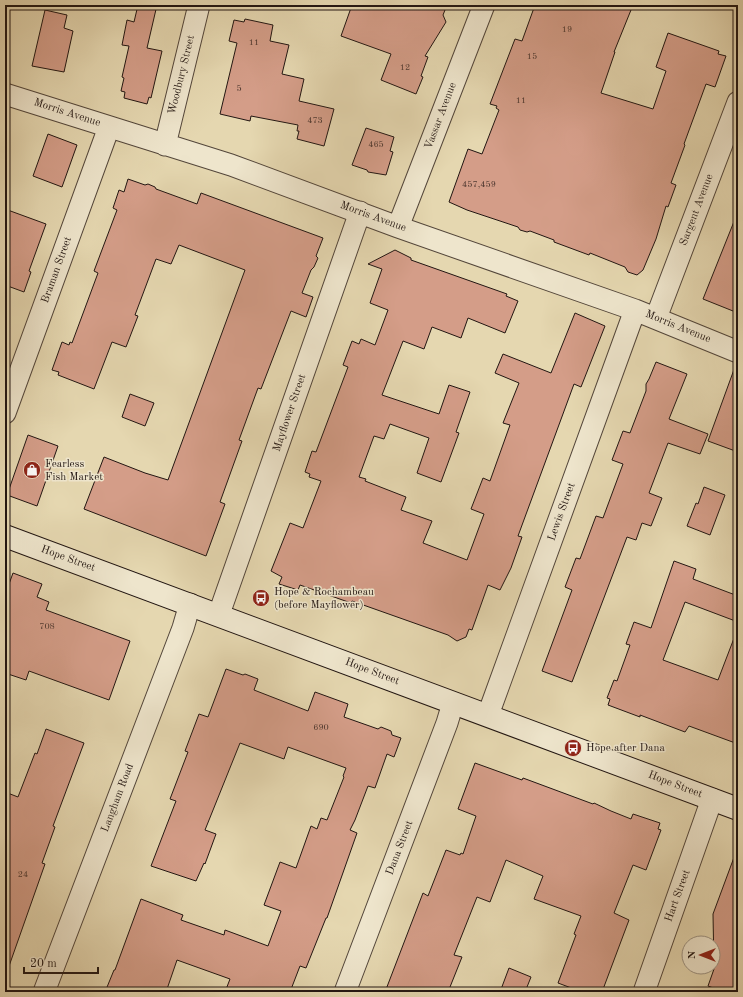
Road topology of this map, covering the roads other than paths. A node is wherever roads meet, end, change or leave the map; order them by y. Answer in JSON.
{"nodes":[{"id":1,"x":199,"y":5,"type":"edge"},
{"id":2,"x":484,"y":5,"type":"edge"},
{"id":3,"x":5,"y":94,"type":"edge"},
{"id":4,"x":738,"y":102,"type":"edge"},
{"id":5,"x":109,"y":127,"type":"junction"},
{"id":6,"x":165,"y":145,"type":"junction"},
{"id":7,"x":360,"y":212,"type":"junction"},
{"id":8,"x":398,"y":227,"type":"junction"},
{"id":9,"x":635,"y":310,"type":"junction"},
{"id":10,"x":656,"y":318,"type":"junction"},
{"id":11,"x":738,"y":352,"type":"edge"},
{"id":12,"x":5,"y":413,"type":"edge"},
{"id":13,"x":5,"y":536,"type":"edge"},
{"id":14,"x":190,"y":604,"type":"junction"},
{"id":15,"x":219,"y":614,"type":"junction"},
{"id":16,"x":452,"y":702,"type":"junction"},
{"id":17,"x":488,"y":715,"type":"junction"},
{"id":18,"x":712,"y":800,"type":"junction"},
{"id":19,"x":738,"y":809,"type":"edge"},
{"id":20,"x":44,"y":992,"type":"edge"},
{"id":21,"x":345,"y":992,"type":"edge"},
{"id":22,"x":644,"y":992,"type":"edge"}],
"edges":[{"from":1,"to":6,"type":"street","name":"Woodbury Street"},
{"from":2,"to":8,"type":"street","name":"Vassar Avenue"},
{"from":3,"to":5,"type":"street","name":"Morris Avenue"},
{"from":4,"to":10,"type":"street","name":"Sargent Avenue"},
{"from":5,"to":6,"type":"street","name":"Morris Avenue"},
{"from":5,"to":12,"type":"street","name":"Braman Street"},
{"from":6,"to":7,"type":"street","name":"Morris Avenue"},
{"from":7,"to":8,"type":"street","name":"Morris Avenue"},
{"from":7,"to":15,"type":"street","name":"Mayflower Street"},
{"from":8,"to":9,"type":"street","name":"Morris Avenue"},
{"from":9,"to":10,"type":"street","name":"Morris Avenue"},
{"from":9,"to":17,"type":"street","name":"Lewis Street"},
{"from":10,"to":11,"type":"street","name":"Morris Avenue"},
{"from":13,"to":14,"type":"main road","name":"Hope Street"},
{"from":14,"to":15,"type":"main road","name":"Hope Street"},
{"from":14,"to":20,"type":"street","name":"Langham Road"},
{"from":15,"to":16,"type":"main road","name":"Hope Street"},
{"from":16,"to":17,"type":"main road","name":"Hope Street"},
{"from":16,"to":21,"type":"street","name":"Dana Street"},
{"from":17,"to":18,"type":"main road","name":"Hope Street"},
{"from":18,"to":19,"type":"main road","name":"Hope Street"},
{"from":18,"to":22,"type":"street","name":"Hart Street"}]}
